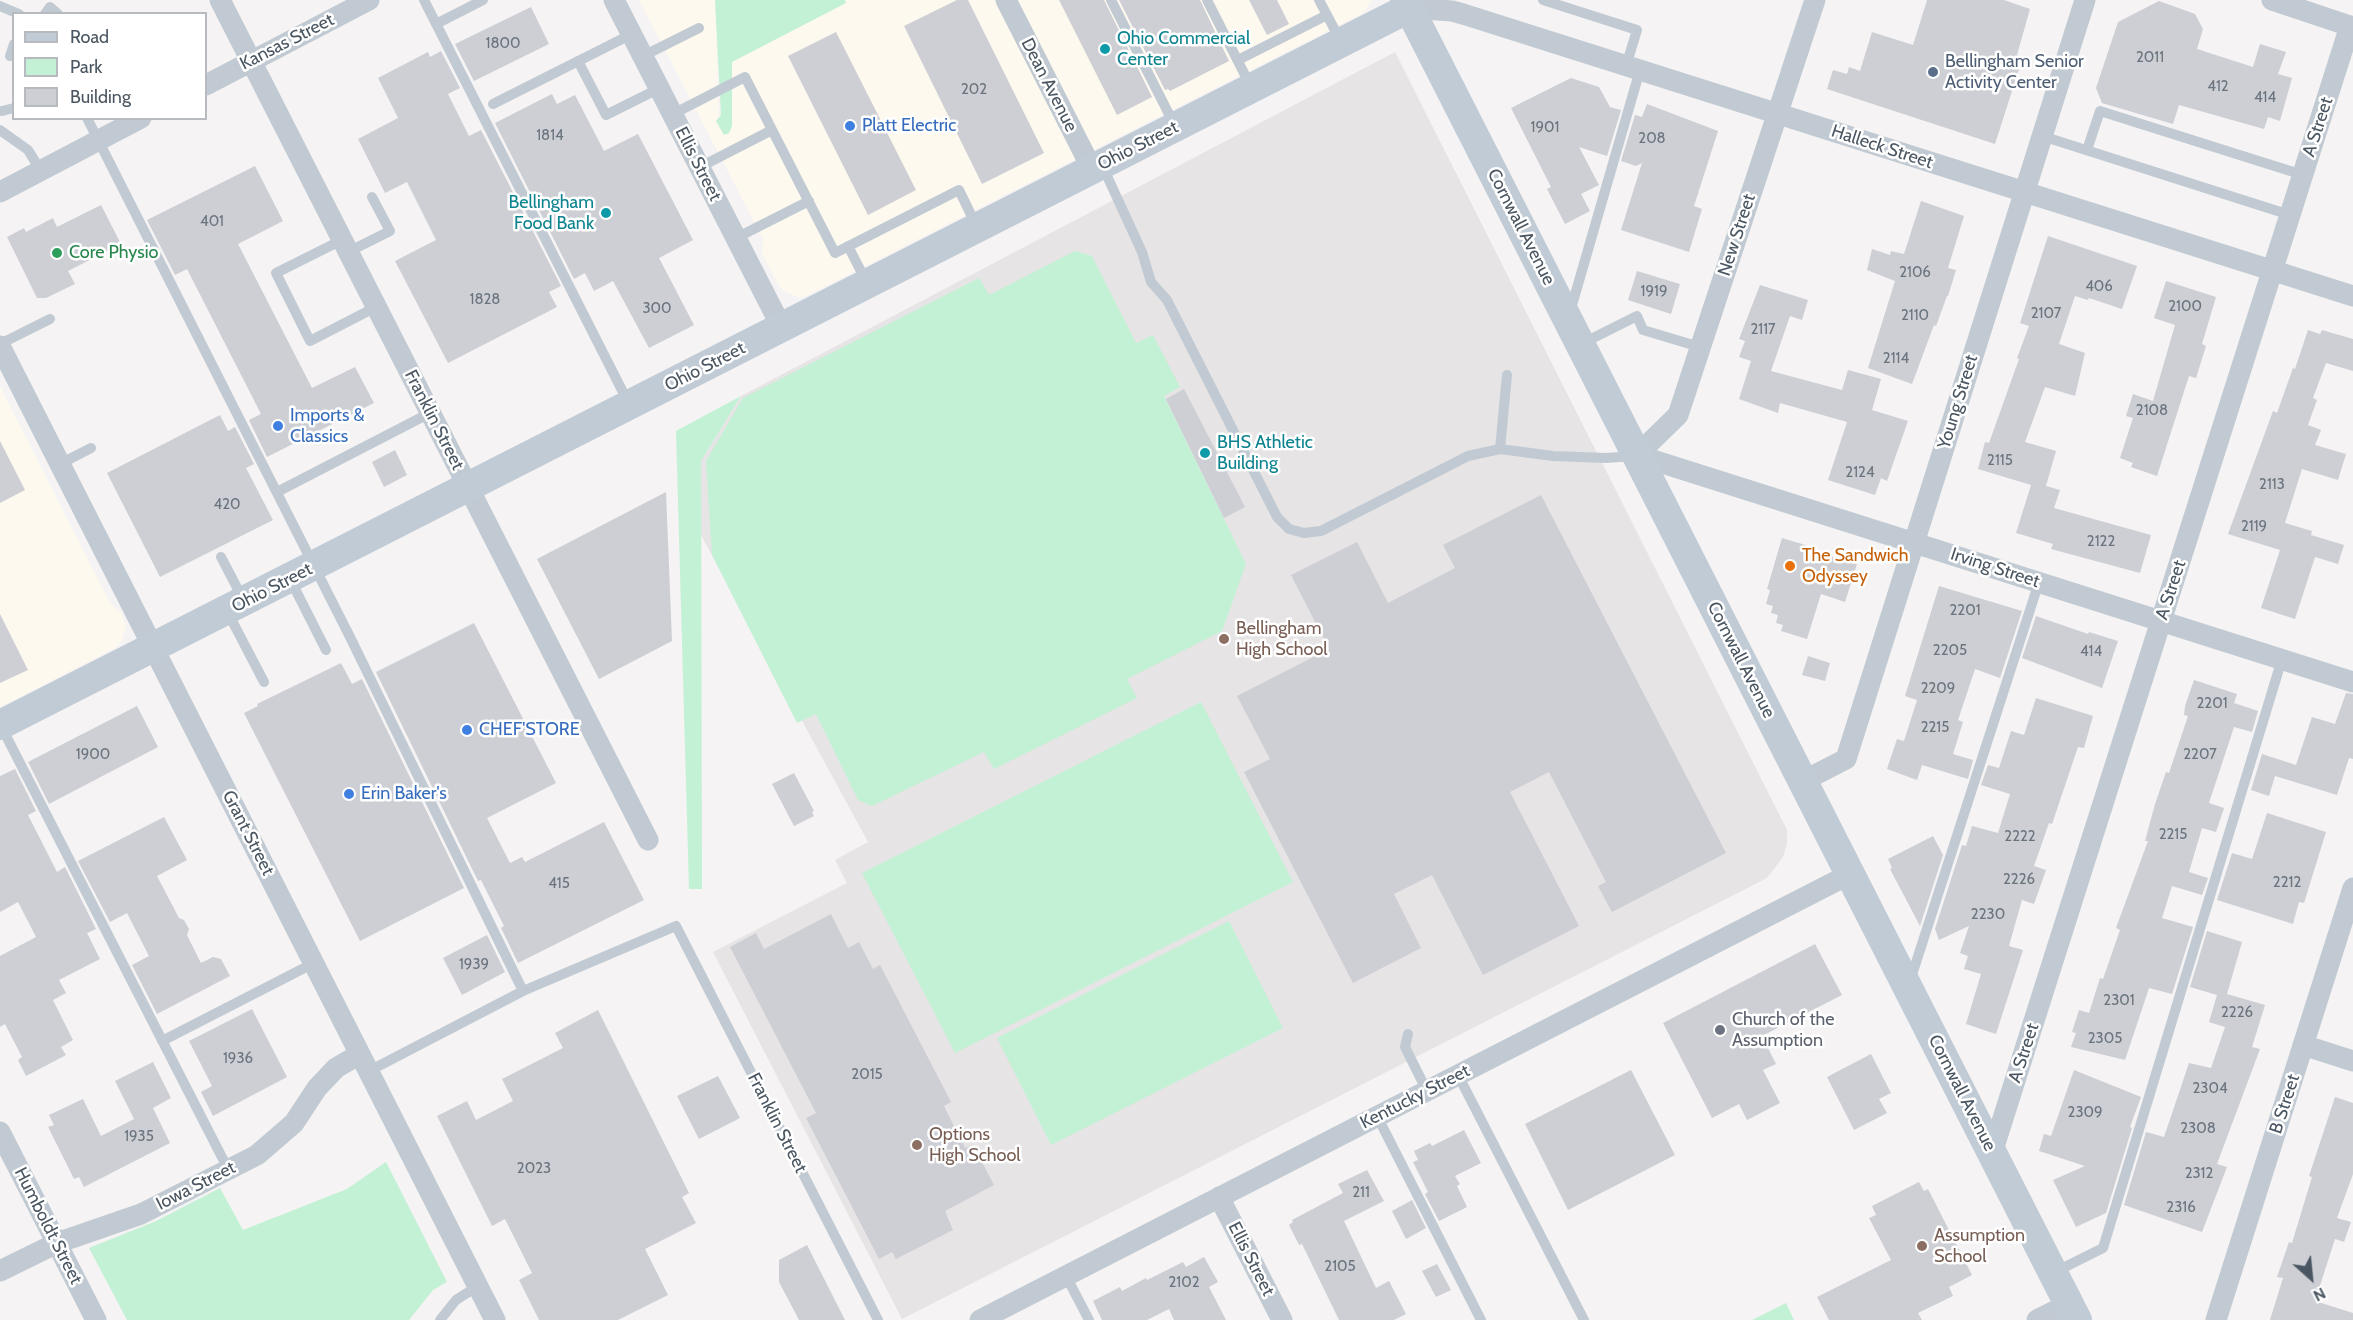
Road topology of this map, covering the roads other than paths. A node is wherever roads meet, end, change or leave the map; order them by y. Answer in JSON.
{"nodes":[{"id":1,"x":220,"y":0,"type":"edge"},
{"id":2,"x":369,"y":0,"type":"edge"},
{"id":3,"x":424,"y":0,"type":"edge"},
{"id":4,"x":483,"y":0,"type":"edge"},
{"id":5,"x":614,"y":0,"type":"edge"},
{"id":6,"x":1006,"y":0,"type":"edge"},
{"id":7,"x":1112,"y":0,"type":"edge"},
{"id":8,"x":1207,"y":0,"type":"edge"},
{"id":9,"x":1319,"y":0,"type":"edge"},
{"id":10,"x":1815,"y":0,"type":"edge"},
{"id":11,"x":2085,"y":0,"type":"edge"},
{"id":12,"x":2272,"y":0,"type":"edge"},
{"id":13,"x":1548,"y":1,"type":"edge"},
{"id":14,"x":1407,"y":4,"type":"edge"},
{"id":15,"x":0,"y":6,"type":"edge"},
{"id":16,"x":14,"y":12,"type":"edge"},
{"id":17,"x":1327,"y":15,"type":"junction"},
{"id":18,"x":436,"y":24,"type":"junction"},
{"id":19,"x":2351,"y":27,"type":"edge"},
{"id":20,"x":699,"y":28,"type":"dead end"},
{"id":21,"x":632,"y":34,"type":"junction"},
{"id":22,"x":1341,"y":42,"type":"junction"},
{"id":23,"x":12,"y":50,"type":"edge"},
{"id":24,"x":10,"y":56,"type":"dead end"},
{"id":25,"x":643,"y":56,"type":"junction"},
{"id":26,"x":1238,"y":60,"type":"junction"},
{"id":27,"x":251,"y":61,"type":"junction"},
{"id":28,"x":578,"y":61,"type":"junction"},
{"id":29,"x":1633,"y":68,"type":"junction"},
{"id":30,"x":207,"y":84,"type":"edge"},
{"id":31,"x":660,"y":88,"type":"junction"},
{"id":32,"x":1252,"y":88,"type":"junction"},
{"id":33,"x":493,"y":104,"type":"dead end"},
{"id":34,"x":673,"y":114,"type":"junction"},
{"id":35,"x":1778,"y":114,"type":"junction"},
{"id":36,"x":88,"y":120,"type":"edge"},
{"id":37,"x":137,"y":120,"type":"edge"},
{"id":38,"x":1176,"y":127,"type":"junction"},
{"id":39,"x":0,"y":130,"type":"edge"},
{"id":40,"x":772,"y":130,"type":"junction"},
{"id":41,"x":2042,"y":135,"type":"junction"},
{"id":42,"x":98,"y":141,"type":"junction"},
{"id":43,"x":2087,"y":150,"type":"junction"},
{"id":44,"x":700,"y":167,"type":"junction"},
{"id":45,"x":1097,"y":167,"type":"junction"},
{"id":46,"x":40,"y":171,"type":"junction"},
{"id":47,"x":2302,"y":175,"type":"junction"},
{"id":48,"x":0,"y":192,"type":"edge"},
{"id":49,"x":2024,"y":192,"type":"junction"},
{"id":50,"x":372,"y":196,"type":"dead end"},
{"id":51,"x":809,"y":201,"type":"junction"},
{"id":52,"x":2290,"y":215,"type":"junction"},
{"id":53,"x":978,"y":228,"type":"junction"},
{"id":54,"x":736,"y":238,"type":"junction"},
{"id":55,"x":345,"y":246,"type":"junction"},
{"id":56,"x":848,"y":246,"type":"junction"},
{"id":57,"x":2272,"y":271,"type":"junction"},
{"id":58,"x":867,"y":284,"type":"junction"},
{"id":59,"x":2353,"y":296,"type":"edge"},
{"id":60,"x":376,"y":308,"type":"junction"},
{"id":61,"x":50,"y":319,"type":"dead end"},
{"id":62,"x":782,"y":327,"type":"junction"},
{"id":63,"x":1574,"y":332,"type":"junction"},
{"id":64,"x":0,"y":345,"type":"edge"},
{"id":65,"x":1700,"y":347,"type":"junction"},
{"id":66,"x":1507,"y":375,"type":"dead end"},
{"id":67,"x":7,"y":376,"type":"edge"},
{"id":68,"x":629,"y":405,"type":"junction"},
{"id":69,"x":430,"y":413,"type":"junction"},
{"id":70,"x":91,"y":448,"type":"dead end"},
{"id":71,"x":1500,"y":449,"type":"junction"},
{"id":72,"x":1637,"y":456,"type":"junction"},
{"id":73,"x":60,"y":464,"type":"junction"},
{"id":74,"x":468,"y":488,"type":"junction"},
{"id":75,"x":277,"y":492,"type":"junction"},
{"id":76,"x":1914,"y":543,"type":"junction"},
{"id":77,"x":221,"y":557,"type":"dead end"},
{"id":78,"x":302,"y":572,"type":"junction"},
{"id":79,"x":2039,"y":582,"type":"junction"},
{"id":80,"x":235,"y":606,"type":"junction"},
{"id":81,"x":2161,"y":621,"type":"junction"},
{"id":82,"x":153,"y":648,"type":"junction"},
{"id":83,"x":326,"y":650,"type":"dead end"},
{"id":84,"x":2282,"y":659,"type":"junction"},
{"id":85,"x":264,"y":682,"type":"dead end"},
{"id":86,"x":2353,"y":682,"type":"edge"},
{"id":87,"x":0,"y":725,"type":"edge"},
{"id":88,"x":1803,"y":781,"type":"junction"},
{"id":89,"x":648,"y":840,"type":"dead end"},
{"id":90,"x":1850,"y":874,"type":"junction"},
{"id":91,"x":2353,"y":888,"type":"edge"},
{"id":92,"x":314,"y":963,"type":"junction"},
{"id":93,"x":1908,"y":987,"type":"junction"},
{"id":94,"x":523,"y":991,"type":"junction"},
{"id":95,"x":1408,"y":1034,"type":"dead end"},
{"id":96,"x":162,"y":1041,"type":"junction"},
{"id":97,"x":2303,"y":1045,"type":"junction"},
{"id":98,"x":2353,"y":1061,"type":"edge"},
{"id":99,"x":364,"y":1063,"type":"junction"},
{"id":100,"x":1458,"y":1075,"type":"junction"},
{"id":101,"x":1427,"y":1091,"type":"junction"},
{"id":102,"x":1377,"y":1116,"type":"junction"},
{"id":103,"x":3,"y":1145,"type":"edge"},
{"id":104,"x":1992,"y":1153,"type":"junction"},
{"id":105,"x":228,"y":1169,"type":"junction"},
{"id":106,"x":1220,"y":1197,"type":"junction"},
{"id":107,"x":57,"y":1243,"type":"junction"},
{"id":108,"x":0,"y":1271,"type":"edge"},
{"id":109,"x":2054,"y":1273,"type":"junction"},
{"id":110,"x":1066,"y":1275,"type":"junction"},
{"id":111,"x":478,"y":1286,"type":"junction"},
{"id":112,"x":2073,"y":1312,"type":"edge"},
{"id":113,"x":96,"y":1320,"type":"edge"},
{"id":114,"x":440,"y":1320,"type":"edge"},
{"id":115,"x":495,"y":1320,"type":"edge"},
{"id":116,"x":878,"y":1320,"type":"edge"},
{"id":117,"x":980,"y":1320,"type":"edge"},
{"id":118,"x":1089,"y":1320,"type":"edge"},
{"id":119,"x":1282,"y":1320,"type":"edge"},
{"id":120,"x":1481,"y":1320,"type":"edge"},
{"id":121,"x":1584,"y":1320,"type":"edge"},
{"id":122,"x":2037,"y":1320,"type":"edge"},
{"id":123,"x":2216,"y":1320,"type":"edge"}],
"edges":[{"from":1,"to":27,"type":"street","name":"Franklin Street"},
{"from":2,"to":27,"type":"street","name":"Kansas Street"},
{"from":3,"to":18,"type":"lane"},
{"from":4,"to":18,"type":"lane"},
{"from":5,"to":21,"type":"street","name":"Ellis Street"},
{"from":6,"to":45,"type":"street","name":"Dean Avenue"},
{"from":7,"to":38,"type":"lane"},
{"from":8,"to":26,"type":"lane"},
{"from":9,"to":17,"type":"lane"},
{"from":10,"to":35,"type":"street","name":"New Street"},
{"from":11,"to":41,"type":"street","name":"Young Street"},
{"from":12,"to":19,"type":"street"},
{"from":13,"to":29,"type":"lane"},
{"from":14,"to":22,"type":"street","name":"Ohio Street"},
{"from":14,"to":29,"type":"street","name":"Halleck Street"},
{"from":14,"to":63,"type":"street","name":"Cornwall Avenue"},
{"from":15,"to":16,"type":"lane"},
{"from":17,"to":22,"type":"lane"},
{"from":17,"to":26,"type":"lane"},
{"from":18,"to":68,"type":"lane"},
{"from":19,"to":47,"type":"street","name":"A Street"},
{"from":20,"to":25,"type":"lane"},
{"from":21,"to":25,"type":"street","name":"Ellis Street"},
{"from":21,"to":28,"type":"lane"},
{"from":22,"to":32,"type":"street","name":"Ohio Street"},
{"from":23,"to":24,"type":"lane"},
{"from":25,"to":31,"type":"street","name":"Ellis Street"},
{"from":26,"to":32,"type":"lane"},
{"from":27,"to":30,"type":"street","name":"Kansas Street"},
{"from":27,"to":55,"type":"street","name":"Franklin Street"},
{"from":28,"to":31,"type":"lane"},
{"from":28,"to":33,"type":"lane"},
{"from":29,"to":35,"type":"street","name":"Halleck Street"},
{"from":29,"to":63,"type":"lane"},
{"from":31,"to":34,"type":"street","name":"Ellis Street"},
{"from":32,"to":38,"type":"street","name":"Ohio Street"},
{"from":34,"to":40,"type":"lane"},
{"from":34,"to":44,"type":"street","name":"Ellis Street"},
{"from":35,"to":49,"type":"street","name":"Halleck Street"},
{"from":35,"to":65,"type":"street","name":"New Street"},
{"from":36,"to":42,"type":"lane"},
{"from":37,"to":42,"type":"street"},
{"from":38,"to":45,"type":"street","name":"Ohio Street"},
{"from":39,"to":46,"type":"lane"},
{"from":40,"to":44,"type":"lane"},
{"from":40,"to":51,"type":"lane"},
{"from":41,"to":43,"type":"lane"},
{"from":41,"to":49,"type":"street","name":"Young Street"},
{"from":42,"to":46,"type":"street"},
{"from":42,"to":75,"type":"lane"},
{"from":43,"to":47,"type":"lane"},
{"from":43,"to":52,"type":"lane"},
{"from":44,"to":54,"type":"street","name":"Ellis Street"},
{"from":45,"to":53,"type":"street","name":"Ohio Street"},
{"from":45,"to":71,"type":"lane"},
{"from":46,"to":48,"type":"street"},
{"from":47,"to":52,"type":"street","name":"A Street"},
{"from":49,"to":57,"type":"street","name":"Halleck Street"},
{"from":49,"to":76,"type":"street","name":"Young Street"},
{"from":50,"to":55,"type":"lane"},
{"from":51,"to":54,"type":"lane"},
{"from":51,"to":56,"type":"lane"},
{"from":52,"to":57,"type":"street","name":"A Street"},
{"from":53,"to":56,"type":"lane"},
{"from":53,"to":58,"type":"street","name":"Ohio Street"},
{"from":54,"to":62,"type":"street","name":"Ellis Street"},
{"from":55,"to":60,"type":"street","name":"Franklin Street"},
{"from":55,"to":60,"type":"lane"},
{"from":56,"to":58,"type":"lane"},
{"from":57,"to":59,"type":"street","name":"Halleck Street"},
{"from":57,"to":81,"type":"street","name":"A Street"},
{"from":58,"to":62,"type":"street","name":"Ohio Street"},
{"from":60,"to":69,"type":"street","name":"Franklin Street"},
{"from":61,"to":64,"type":"lane"},
{"from":62,"to":68,"type":"street","name":"Ohio Street"},
{"from":63,"to":65,"type":"lane"},
{"from":63,"to":72,"type":"street","name":"Cornwall Avenue"},
{"from":64,"to":67,"type":"street","name":"Grant Street"},
{"from":65,"to":72,"type":"street","name":"New Street"},
{"from":66,"to":71,"type":"lane"},
{"from":67,"to":73,"type":"street","name":"Grant Street"},
{"from":68,"to":74,"type":"street","name":"Ohio Street"},
{"from":69,"to":74,"type":"street","name":"Franklin Street"},
{"from":69,"to":75,"type":"lane"},
{"from":70,"to":73,"type":"lane"},
{"from":71,"to":72,"type":"lane"},
{"from":72,"to":76,"type":"street","name":"Irving Street"},
{"from":72,"to":88,"type":"street","name":"Cornwall Avenue"},
{"from":73,"to":82,"type":"street","name":"Grant Street"},
{"from":74,"to":78,"type":"street","name":"Ohio Street"},
{"from":74,"to":89,"type":"street","name":"Franklin Street"},
{"from":75,"to":78,"type":"lane"},
{"from":76,"to":79,"type":"street","name":"Irving Street"},
{"from":76,"to":88,"type":"street","name":"Young Street"},
{"from":77,"to":80,"type":"lane"},
{"from":78,"to":80,"type":"street","name":"Ohio Street"},
{"from":78,"to":83,"type":"lane"},
{"from":78,"to":94,"type":"lane"},
{"from":79,"to":81,"type":"street","name":"Irving Street"},
{"from":79,"to":93,"type":"lane"},
{"from":80,"to":82,"type":"street","name":"Ohio Street"},
{"from":80,"to":85,"type":"lane"},
{"from":81,"to":84,"type":"street","name":"Irving Street"},
{"from":81,"to":104,"type":"street","name":"A Street"},
{"from":82,"to":87,"type":"street","name":"Ohio Street"},
{"from":82,"to":92,"type":"street","name":"Grant Street"},
{"from":84,"to":86,"type":"street","name":"Irving Street"},
{"from":84,"to":109,"type":"lane"},
{"from":87,"to":96,"type":"lane"},
{"from":88,"to":90,"type":"street","name":"Cornwall Avenue"},
{"from":90,"to":93,"type":"street","name":"Cornwall Avenue"},
{"from":90,"to":100,"type":"street","name":"Kentucky Street"},
{"from":91,"to":97,"type":"street","name":"B Street"},
{"from":92,"to":96,"type":"lane"},
{"from":92,"to":99,"type":"street","name":"Grant Street"},
{"from":93,"to":104,"type":"street","name":"Cornwall Avenue"},
{"from":94,"to":99,"type":"lane"},
{"from":94,"to":116,"type":"lane","name":"Franklin Street"},
{"from":95,"to":101,"type":"lane"},
{"from":96,"to":105,"type":"lane"},
{"from":97,"to":98,"type":"street"},
{"from":97,"to":123,"type":"street","name":"B Street"},
{"from":99,"to":105,"type":"street","name":"Iowa Street"},
{"from":99,"to":111,"type":"street","name":"Grant Street"},
{"from":100,"to":101,"type":"street","name":"Kentucky Street"},
{"from":100,"to":121,"type":"lane"},
{"from":101,"to":102,"type":"street","name":"Kentucky Street"},
{"from":102,"to":106,"type":"street","name":"Kentucky Street"},
{"from":102,"to":120,"type":"lane"},
{"from":103,"to":107,"type":"street","name":"Humboldt Street"},
{"from":104,"to":109,"type":"street","name":"Cornwall Avenue"},
{"from":105,"to":107,"type":"street","name":"Iowa Street"},
{"from":106,"to":110,"type":"street","name":"Kentucky Street"},
{"from":106,"to":119,"type":"street","name":"Ellis Street"},
{"from":107,"to":108,"type":"street","name":"Iowa Street"},
{"from":107,"to":113,"type":"street","name":"Humboldt Street"},
{"from":109,"to":112,"type":"street","name":"Cornwall Avenue"},
{"from":110,"to":117,"type":"street","name":"Kentucky Street"},
{"from":110,"to":118,"type":"lane"},
{"from":111,"to":114,"type":"lane"},
{"from":111,"to":115,"type":"street","name":"Grant Street"},
{"from":112,"to":122,"type":"street"}]}
